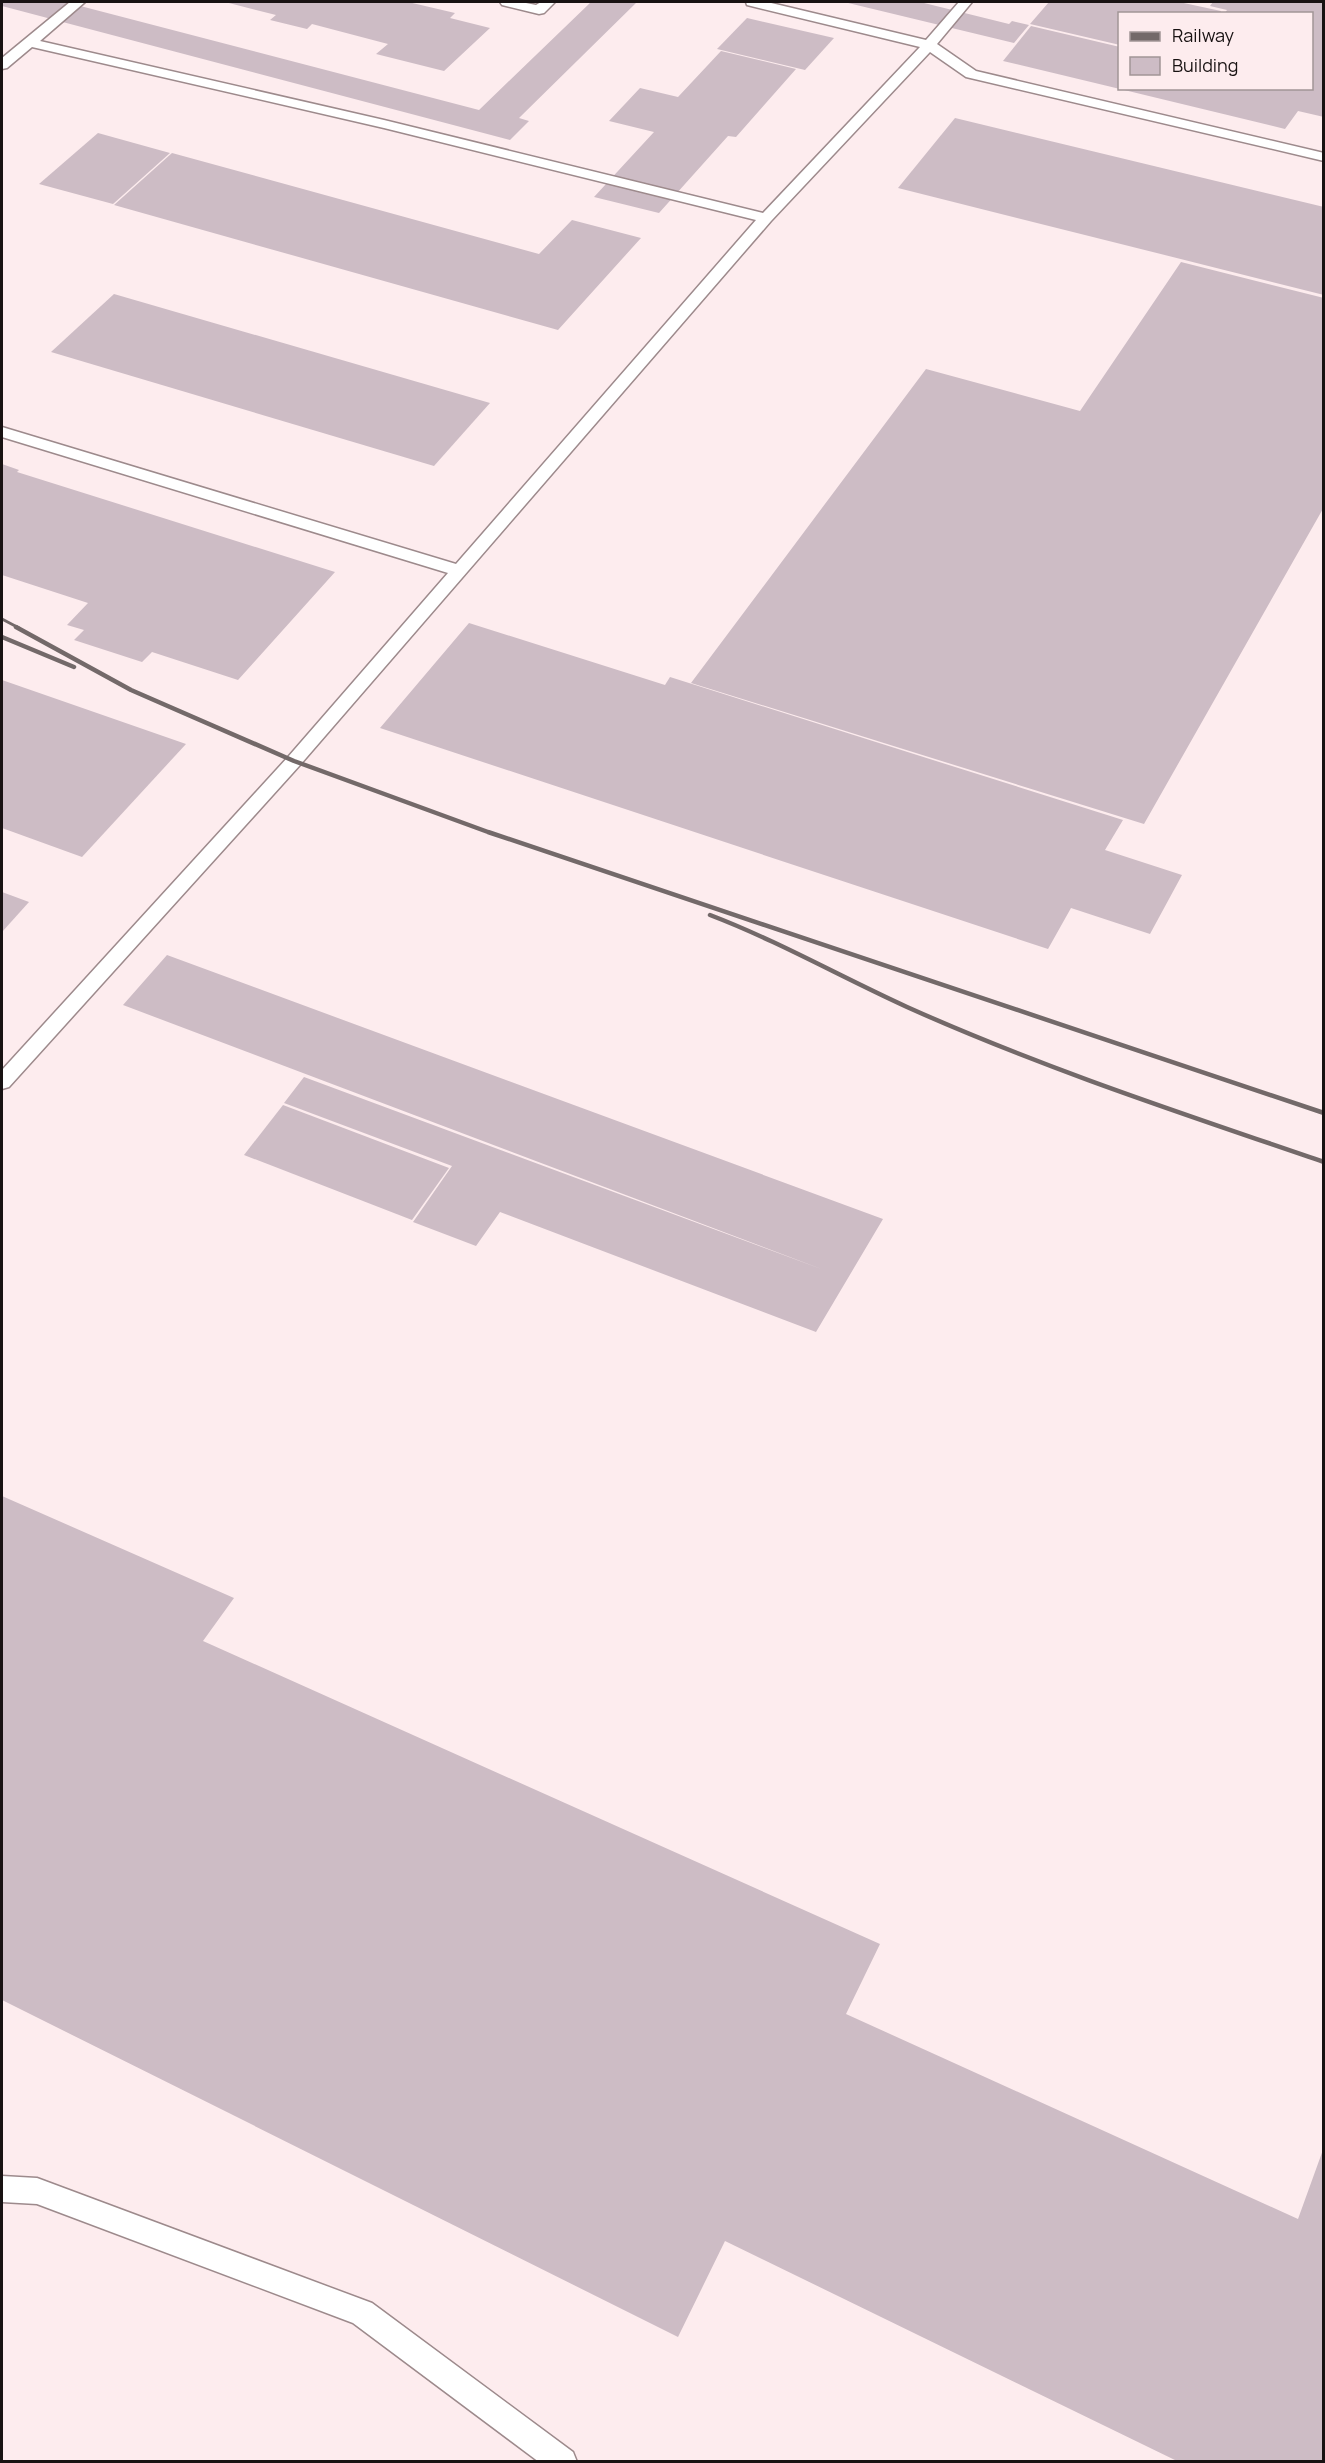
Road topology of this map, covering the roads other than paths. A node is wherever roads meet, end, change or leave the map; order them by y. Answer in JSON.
{"nodes":[{"id":1,"x":78,"y":2,"type":"edge"},
{"id":2,"x":507,"y":2,"type":"edge"},
{"id":3,"x":548,"y":2,"type":"edge"},
{"id":4,"x":752,"y":2,"type":"edge"},
{"id":5,"x":966,"y":2,"type":"edge"},
{"id":6,"x":27,"y":42,"type":"junction"},
{"id":7,"x":929,"y":45,"type":"junction"},
{"id":8,"x":2,"y":65,"type":"edge"},
{"id":9,"x":1323,"y":157,"type":"edge"},
{"id":10,"x":766,"y":218,"type":"junction"},
{"id":11,"x":2,"y":432,"type":"edge"},
{"id":12,"x":458,"y":570,"type":"junction"},
{"id":13,"x":2,"y":1082,"type":"edge"},
{"id":14,"x":2,"y":2189,"type":"edge"},
{"id":15,"x":563,"y":2462,"type":"edge"}],
"edges":[{"from":1,"to":6,"type":"lane"},
{"from":2,"to":3,"type":"lane"},
{"from":4,"to":7,"type":"lane"},
{"from":5,"to":7,"type":"lane"},
{"from":6,"to":8,"type":"lane"},
{"from":6,"to":10,"type":"lane"},
{"from":7,"to":9,"type":"lane"},
{"from":7,"to":10,"type":"lane"},
{"from":10,"to":12,"type":"lane"},
{"from":11,"to":12,"type":"lane"},
{"from":12,"to":13,"type":"lane"},
{"from":14,"to":15,"type":"lane"}]}
